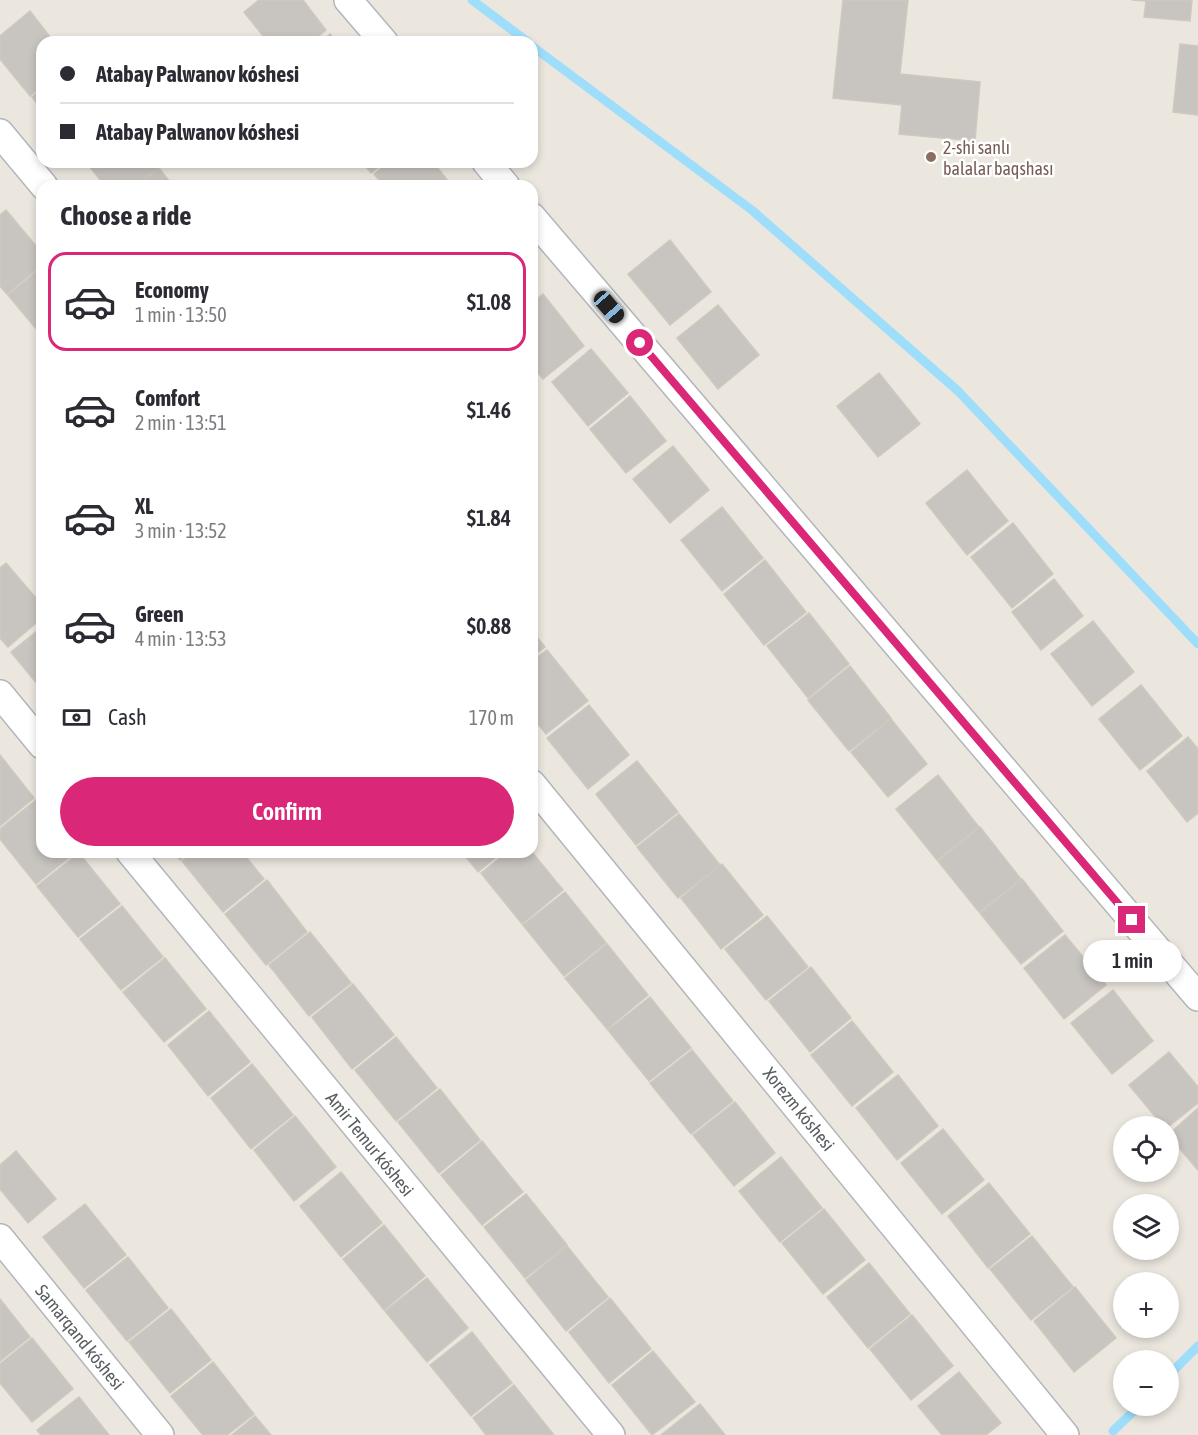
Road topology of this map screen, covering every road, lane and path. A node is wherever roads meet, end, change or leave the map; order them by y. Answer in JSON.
{"nodes":[{"id":1,"x":348,"y":0,"type":"edge"},
{"id":2,"x":379,"y":36,"type":"edge"},
{"id":3,"x":0,"y":133,"type":"edge"},
{"id":4,"x":491,"y":168,"type":"edge"},
{"id":5,"x":39,"y":180,"type":"edge"},
{"id":6,"x":501,"y":180,"type":"edge"},
{"id":7,"x":538,"y":224,"type":"edge"},
{"id":8,"x":0,"y":694,"type":"edge"},
{"id":9,"x":36,"y":738,"type":"edge"},
{"id":10,"x":538,"y":791,"type":"edge"},
{"id":11,"x":135,"y":858,"type":"edge"},
{"id":12,"x":1198,"y":997,"type":"edge"},
{"id":13,"x":0,"y":1238,"type":"edge"},
{"id":14,"x":160,"y":1435,"type":"edge"},
{"id":15,"x":610,"y":1435,"type":"edge"},
{"id":16,"x":1065,"y":1435,"type":"edge"}],
"edges":[{"from":1,"to":2,"type":"street"},
{"from":3,"to":5,"type":"street"},
{"from":4,"to":6,"type":"street"},
{"from":7,"to":12,"type":"street"},
{"from":8,"to":9,"type":"street"},
{"from":10,"to":16,"type":"street","name":"Xorezm kóshesi"},
{"from":11,"to":15,"type":"street","name":"Amir Temur kóshesi"},
{"from":13,"to":14,"type":"street","name":"Samarqand kóshesi"}]}
